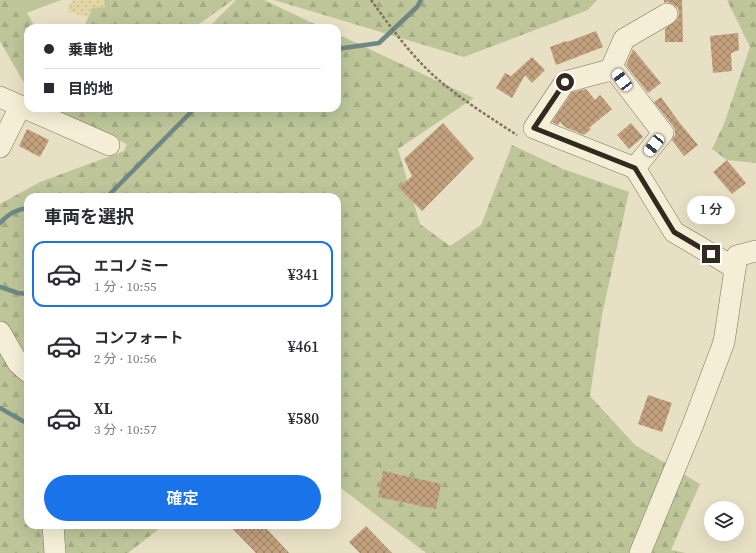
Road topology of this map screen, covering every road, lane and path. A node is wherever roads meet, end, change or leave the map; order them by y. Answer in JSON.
{"nodes":[{"id":1,"x":667,"y":14,"type":"dead end"},
{"id":2,"x":610,"y":71,"type":"junction"},
{"id":3,"x":0,"y":97,"type":"edge"},
{"id":4,"x":20,"y":107,"type":"junction"},
{"id":5,"x":24,"y":109,"type":"edge"},
{"id":6,"x":32,"y":112,"type":"edge"},
{"id":7,"x":109,"y":145,"type":"dead end"},
{"id":8,"x":0,"y":147,"type":"edge"},
{"id":9,"x":635,"y":168,"type":"junction"},
{"id":10,"x":756,"y":251,"type":"edge"},
{"id":11,"x":735,"y":268,"type":"junction"},
{"id":12,"x":0,"y":332,"type":"edge"},
{"id":13,"x":24,"y":368,"type":"edge"},
{"id":14,"x":53,"y":529,"type":"edge"},
{"id":15,"x":55,"y":553,"type":"edge"},
{"id":16,"x":640,"y":553,"type":"edge"}],
"edges":[{"from":1,"to":2,"type":"street"},
{"from":2,"to":9,"type":"street"},
{"from":2,"to":9,"type":"street"},
{"from":3,"to":4,"type":"street"},
{"from":4,"to":5,"type":"street"},
{"from":4,"to":8,"type":"street"},
{"from":6,"to":7,"type":"street"},
{"from":9,"to":11,"type":"street"},
{"from":10,"to":11,"type":"street"},
{"from":11,"to":16,"type":"street"},
{"from":12,"to":13,"type":"street"},
{"from":14,"to":15,"type":"street"}]}
